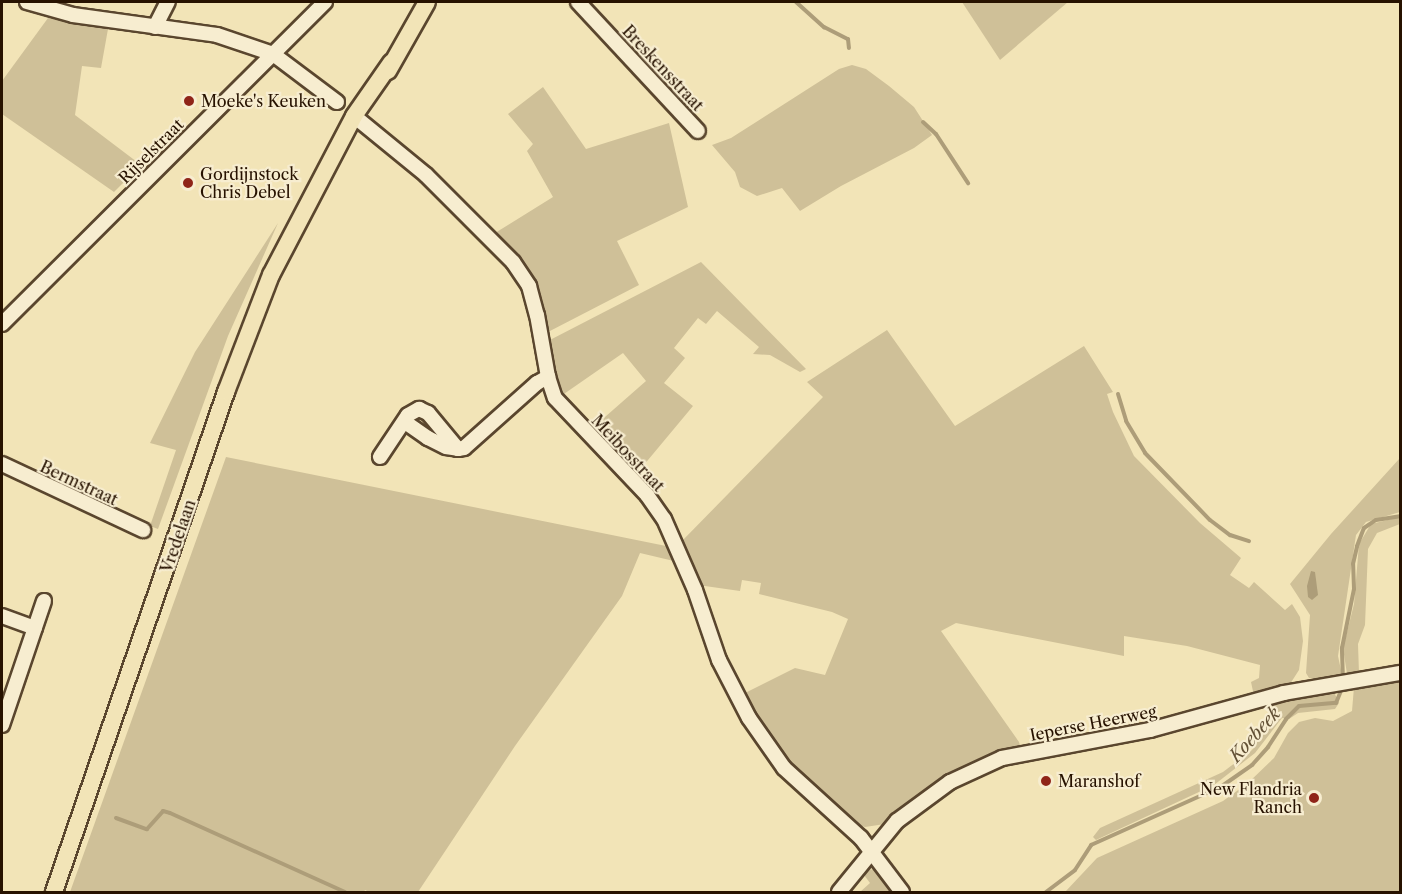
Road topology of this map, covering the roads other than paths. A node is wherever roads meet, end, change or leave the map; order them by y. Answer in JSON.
{"nodes":[{"id":1,"x":27,"y":2,"type":"edge"},
{"id":2,"x":168,"y":2,"type":"edge"},
{"id":3,"x":325,"y":2,"type":"edge"},
{"id":4,"x":427,"y":2,"type":"edge"},
{"id":5,"x":578,"y":2,"type":"edge"},
{"id":6,"x":155,"y":27,"type":"junction"},
{"id":7,"x":273,"y":54,"type":"junction"},
{"id":8,"x":337,"y":102,"type":"dead end"},
{"id":9,"x":358,"y":119,"type":"junction"},
{"id":10,"x":698,"y":131,"type":"dead end"},
{"id":11,"x":2,"y":324,"type":"edge"},
{"id":12,"x":548,"y":377,"type":"junction"},
{"id":13,"x":380,"y":457,"type":"dead end"},
{"id":14,"x":2,"y":464,"type":"edge"},
{"id":15,"x":143,"y":530,"type":"dead end"},
{"id":16,"x":44,"y":601,"type":"dead end"},
{"id":17,"x":2,"y":616,"type":"edge"},
{"id":18,"x":35,"y":628,"type":"junction"},
{"id":19,"x":1401,"y":673,"type":"edge"},
{"id":20,"x":2,"y":725,"type":"edge"},
{"id":21,"x":872,"y":854,"type":"junction"},
{"id":22,"x":54,"y":892,"type":"edge"},
{"id":23,"x":840,"y":892,"type":"edge"},
{"id":24,"x":902,"y":892,"type":"edge"}],
"edges":[{"from":1,"to":6,"type":"street"},
{"from":2,"to":6,"type":"street"},
{"from":3,"to":7,"type":"street","name":"Rijselstraat"},
{"from":4,"to":9,"type":"main road","name":"Vredelaan"},
{"from":5,"to":10,"type":"street","name":"Breskensstraat"},
{"from":6,"to":7,"type":"street"},
{"from":7,"to":8,"type":"street"},
{"from":7,"to":11,"type":"street","name":"Rijselstraat"},
{"from":9,"to":12,"type":"street","name":"Meibosstraat"},
{"from":9,"to":22,"type":"main road","name":"Vredelaan"},
{"from":12,"to":13,"type":"street"},
{"from":12,"to":21,"type":"street","name":"Meibosstraat"},
{"from":14,"to":15,"type":"street","name":"Bermstraat"},
{"from":16,"to":18,"type":"street"},
{"from":17,"to":18,"type":"street"},
{"from":18,"to":20,"type":"street"},
{"from":19,"to":21,"type":"street","name":"Ieperse Heerweg"},
{"from":21,"to":23,"type":"street","name":"Ieperse Heerweg"},
{"from":21,"to":24,"type":"street","name":"Meibosstraat"}]}
